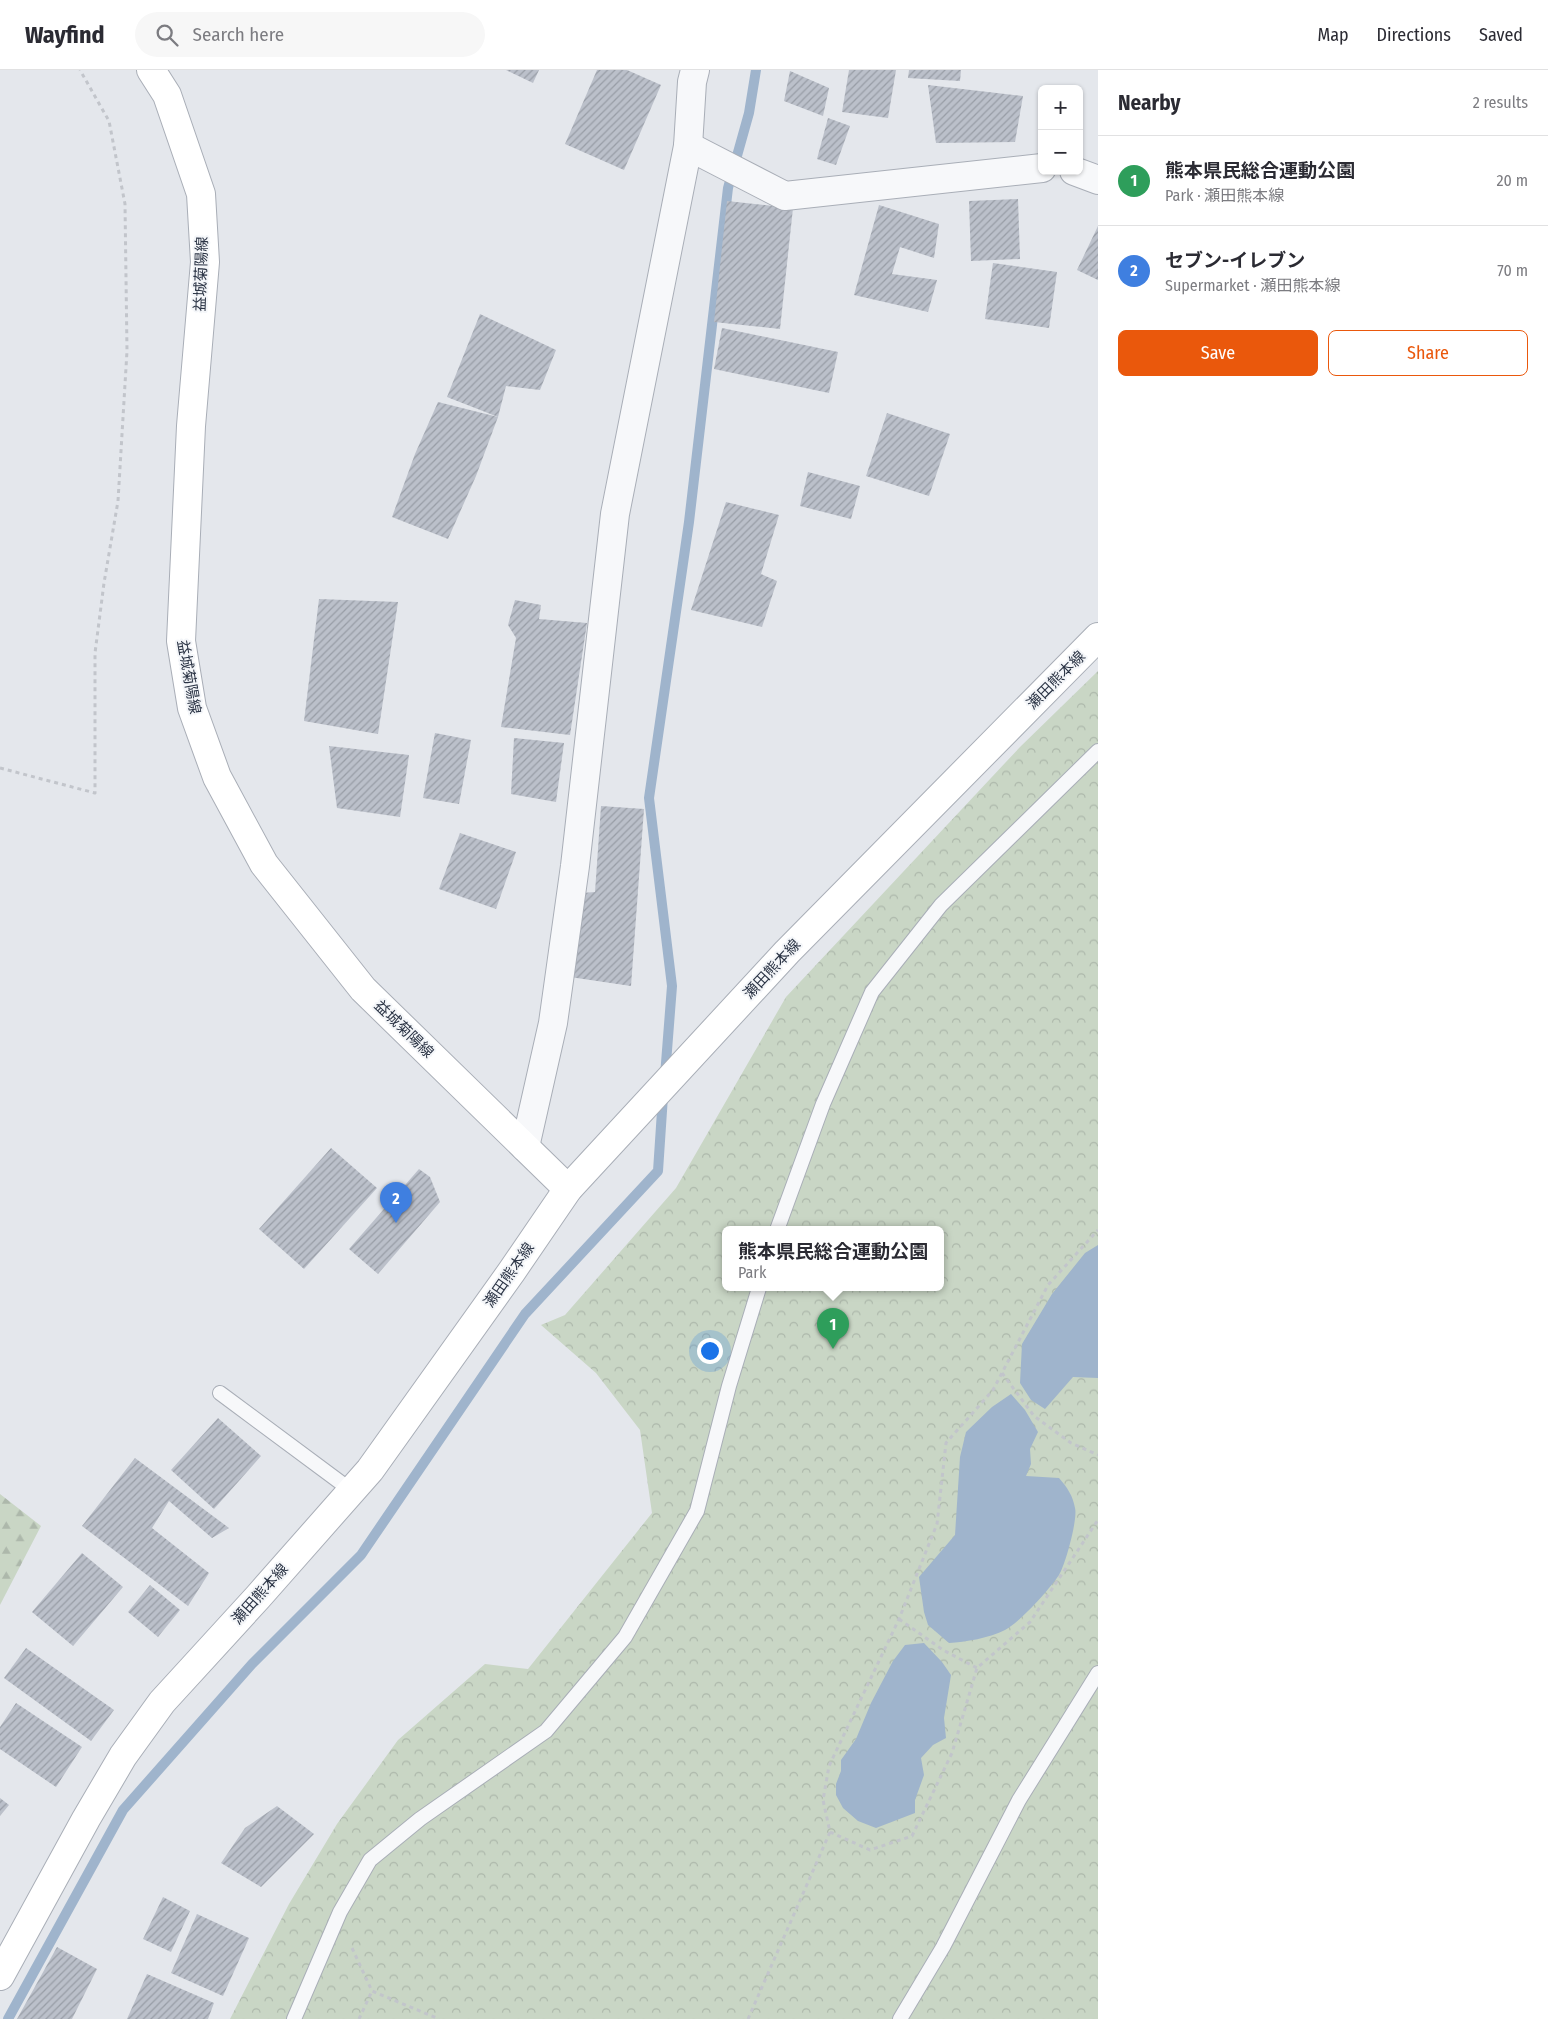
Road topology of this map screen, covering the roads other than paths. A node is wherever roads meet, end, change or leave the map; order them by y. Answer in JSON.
{"nodes":[{"id":1,"x":152,"y":70,"type":"edge"},
{"id":2,"x":687,"y":74,"type":"edge"},
{"id":3,"x":688,"y":146,"type":"junction"},
{"id":4,"x":1038,"y":168,"type":"edge"},
{"id":5,"x":1083,"y":174,"type":"edge"},
{"id":6,"x":1098,"y":180,"type":"edge"},
{"id":7,"x":1098,"y":637,"type":"edge"},
{"id":8,"x":1098,"y":751,"type":"edge"},
{"id":9,"x":525,"y":1146,"type":"junction"},
{"id":10,"x":568,"y":1189,"type":"junction"},
{"id":11,"x":778,"y":1226,"type":"edge"},
{"id":12,"x":758,"y":1291,"type":"edge"},
{"id":13,"x":220,"y":1393,"type":"dead end"},
{"id":14,"x":352,"y":1491,"type":"junction"},
{"id":15,"x":1098,"y":1673,"type":"edge"},
{"id":16,"x":0,"y":1976,"type":"edge"},
{"id":17,"x":294,"y":2019,"type":"edge"},
{"id":18,"x":900,"y":2019,"type":"edge"}],
"edges":[{"from":1,"to":9,"type":"main road","name":"益城菊陽線"},
{"from":2,"to":3,"type":"street"},
{"from":3,"to":4,"type":"street"},
{"from":3,"to":9,"type":"street"},
{"from":5,"to":6,"type":"street"},
{"from":7,"to":10,"type":"main road","name":"瀬田熊本線"},
{"from":8,"to":11,"type":"lane"},
{"from":9,"to":10,"type":"main road","name":"益城菊陽線"},
{"from":10,"to":14,"type":"main road","name":"瀬田熊本線"},
{"from":12,"to":17,"type":"lane"},
{"from":13,"to":14,"type":"lane"},
{"from":14,"to":16,"type":"main road","name":"瀬田熊本線"},
{"from":15,"to":18,"type":"lane"}]}
